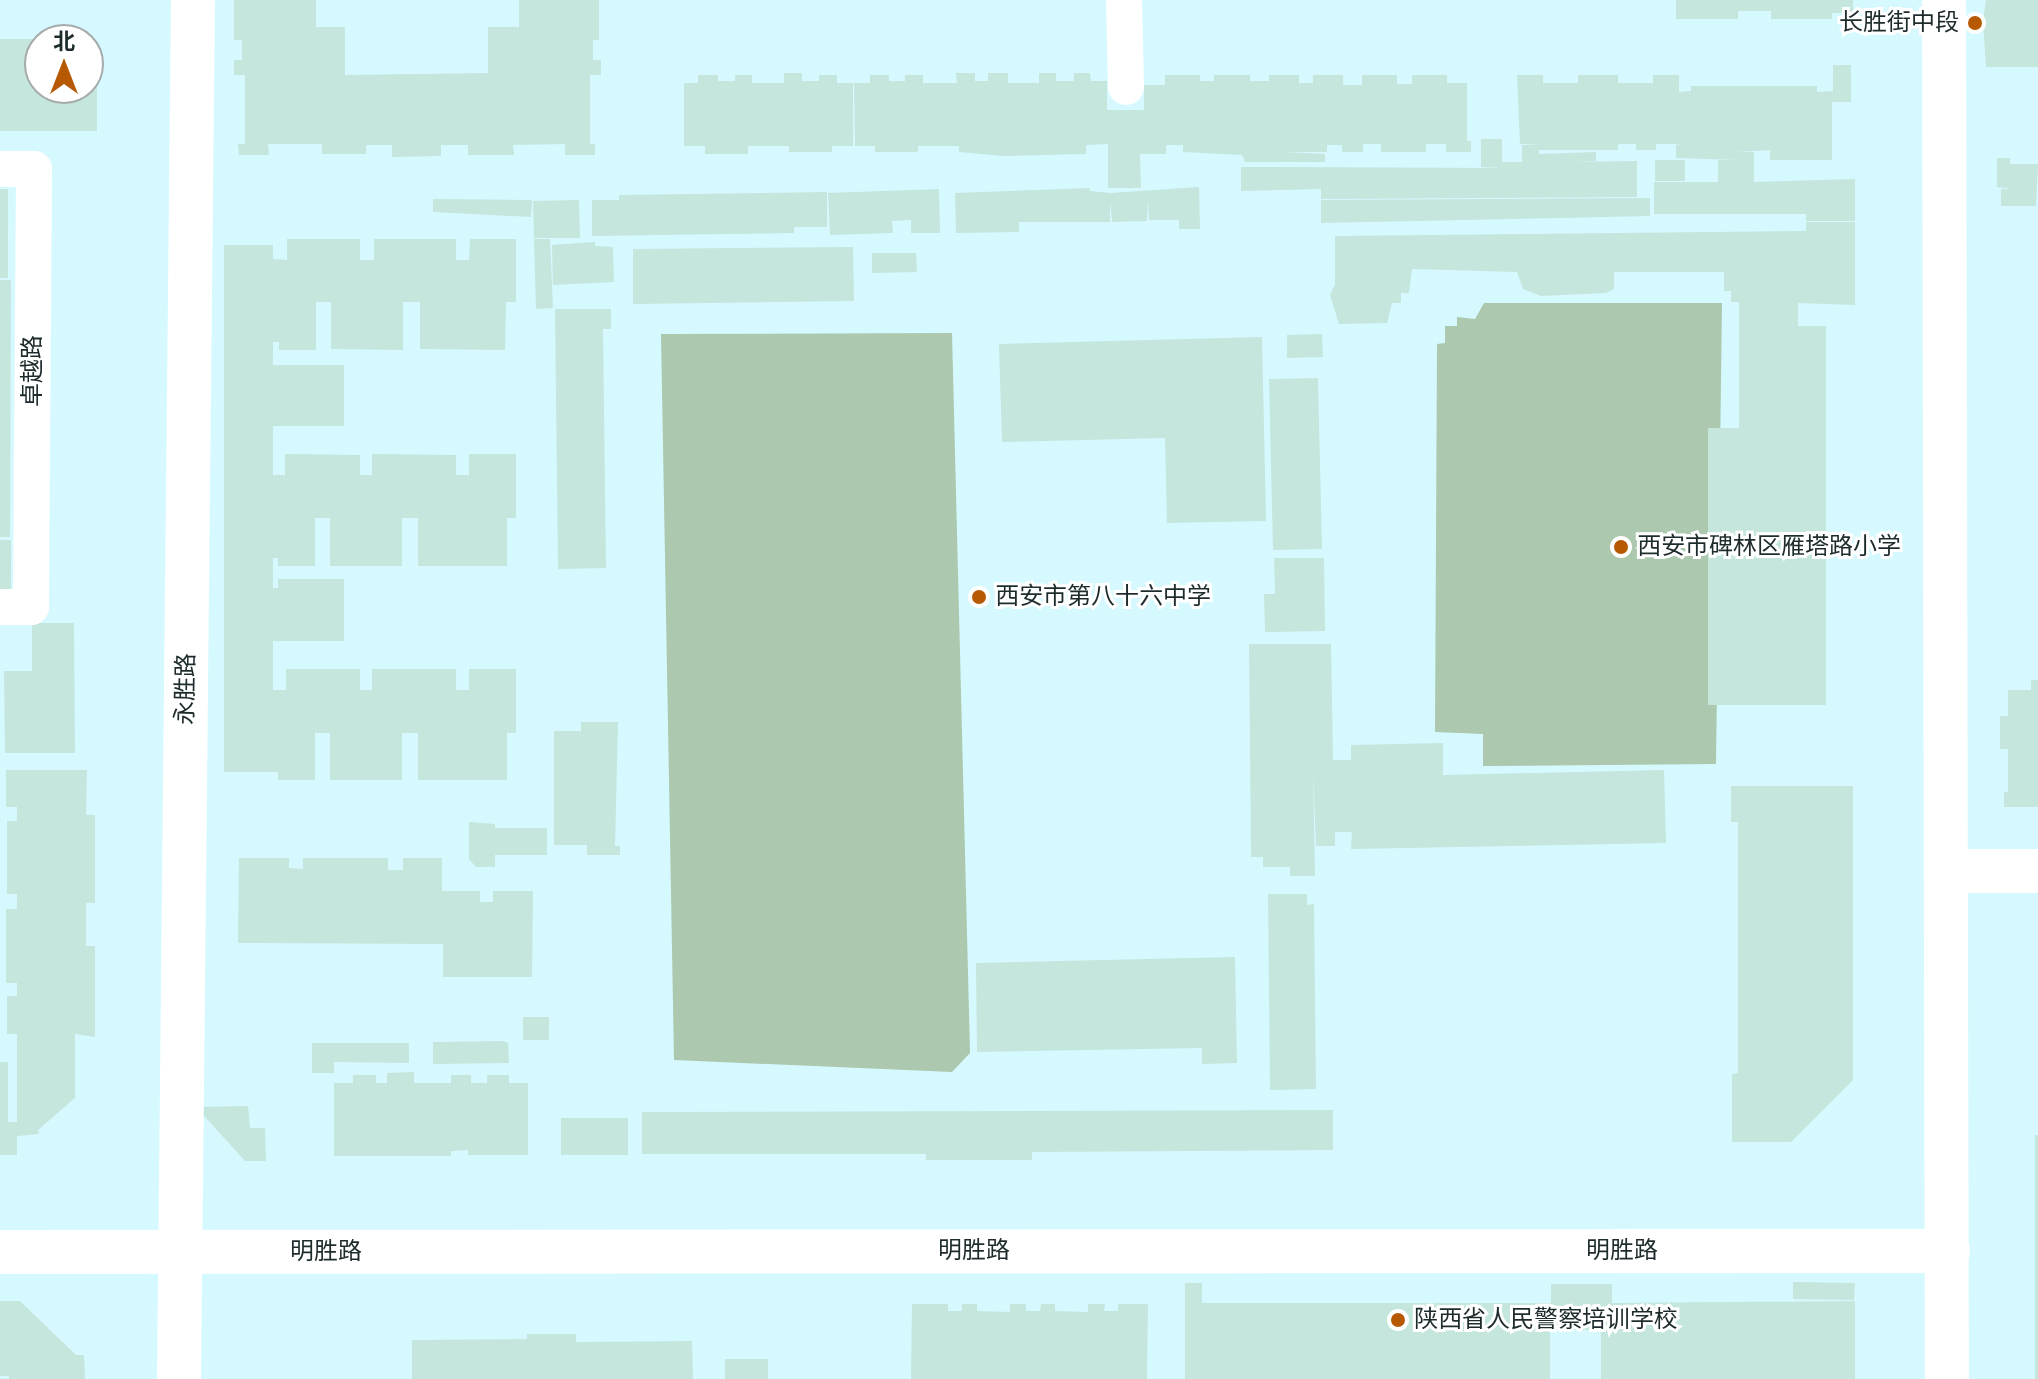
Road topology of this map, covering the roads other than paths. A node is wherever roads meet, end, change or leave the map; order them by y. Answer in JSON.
{"nodes":[{"id":1,"x":193,"y":0,"type":"edge"},
{"id":2,"x":1124,"y":0,"type":"edge"},
{"id":3,"x":1944,"y":0,"type":"edge"},
{"id":4,"x":1126,"y":87,"type":"dead end"},
{"id":5,"x":0,"y":169,"type":"edge"},
{"id":6,"x":16,"y":607,"type":"edge"},
{"id":7,"x":1947,"y":871,"type":"junction"},
{"id":8,"x":2038,"y":871,"type":"edge"},
{"id":9,"x":1948,"y":1251,"type":"junction"},
{"id":10,"x":0,"y":1252,"type":"edge"},
{"id":11,"x":180,"y":1252,"type":"junction"},
{"id":12,"x":179,"y":1379,"type":"edge"},
{"id":13,"x":1947,"y":1379,"type":"edge"}],
"edges":[{"from":1,"to":11,"type":"street","name":"永胜路"},
{"from":2,"to":4,"type":"street"},
{"from":3,"to":7,"type":"street"},
{"from":5,"to":6,"type":"street","name":"卓越路"},
{"from":7,"to":8,"type":"street"},
{"from":7,"to":9,"type":"street"},
{"from":9,"to":11,"type":"street","name":"明胜路"},
{"from":9,"to":13,"type":"street"},
{"from":10,"to":11,"type":"street","name":"明胜路"},
{"from":11,"to":12,"type":"street","name":"永胜路"}]}
